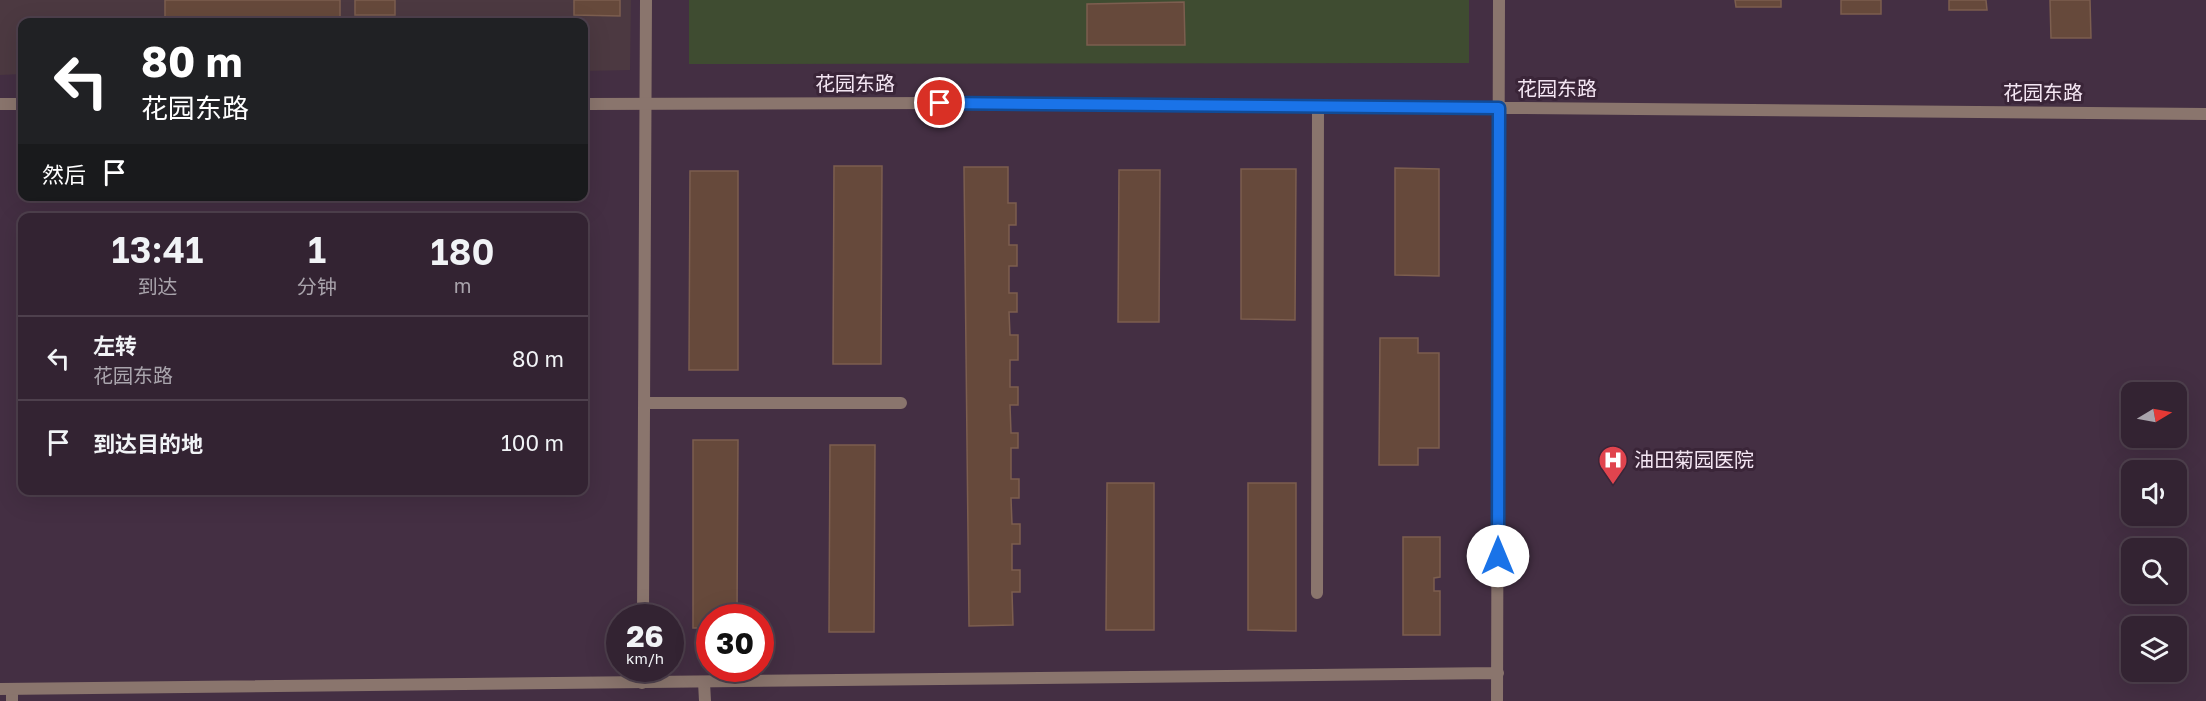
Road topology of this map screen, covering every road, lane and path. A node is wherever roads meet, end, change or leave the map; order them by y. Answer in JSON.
{"nodes":[{"id":1,"x":646,"y":0,"type":"edge"},
{"id":2,"x":1499,"y":0,"type":"edge"},
{"id":3,"x":0,"y":104,"type":"edge"},
{"id":4,"x":18,"y":104,"type":"edge"},
{"id":5,"x":588,"y":104,"type":"edge"},
{"id":6,"x":646,"y":104,"type":"junction"},
{"id":7,"x":1318,"y":106,"type":"junction"},
{"id":8,"x":1499,"y":108,"type":"junction"},
{"id":9,"x":2206,"y":114,"type":"edge"},
{"id":10,"x":644,"y":403,"type":"junction"},
{"id":11,"x":901,"y":403,"type":"dead end"},
{"id":12,"x":1317,"y":593,"type":"dead end"},
{"id":13,"x":643,"y":604,"type":"edge"},
{"id":14,"x":1498,"y":673,"type":"junction"},
{"id":15,"x":774,"y":681,"type":"edge"},
{"id":16,"x":704,"y":682,"type":"joint"},
{"id":17,"x":642,"y":683,"type":"joint"},
{"id":18,"x":8,"y":693,"type":"edge"},
{"id":19,"x":705,"y":701,"type":"edge"},
{"id":20,"x":1497,"y":701,"type":"edge"}],
"edges":[{"from":1,"to":6,"type":"street"},
{"from":2,"to":8,"type":"street"},
{"from":3,"to":4,"type":"street"},
{"from":5,"to":6,"type":"street","name":"花园东路"},
{"from":6,"to":7,"type":"street","name":"花园东路"},
{"from":6,"to":10,"type":"street"},
{"from":7,"to":8,"type":"street","name":"花园东路"},
{"from":7,"to":12,"type":"street"},
{"from":8,"to":9,"type":"street","name":"花园东路"},
{"from":8,"to":14,"type":"street"},
{"from":10,"to":11,"type":"street"},
{"from":10,"to":13,"type":"street"},
{"from":14,"to":15,"type":"street"},
{"from":14,"to":20,"type":"street"},
{"from":16,"to":17,"type":"street"},
{"from":16,"to":19,"type":"street"},
{"from":17,"to":18,"type":"street"}]}
